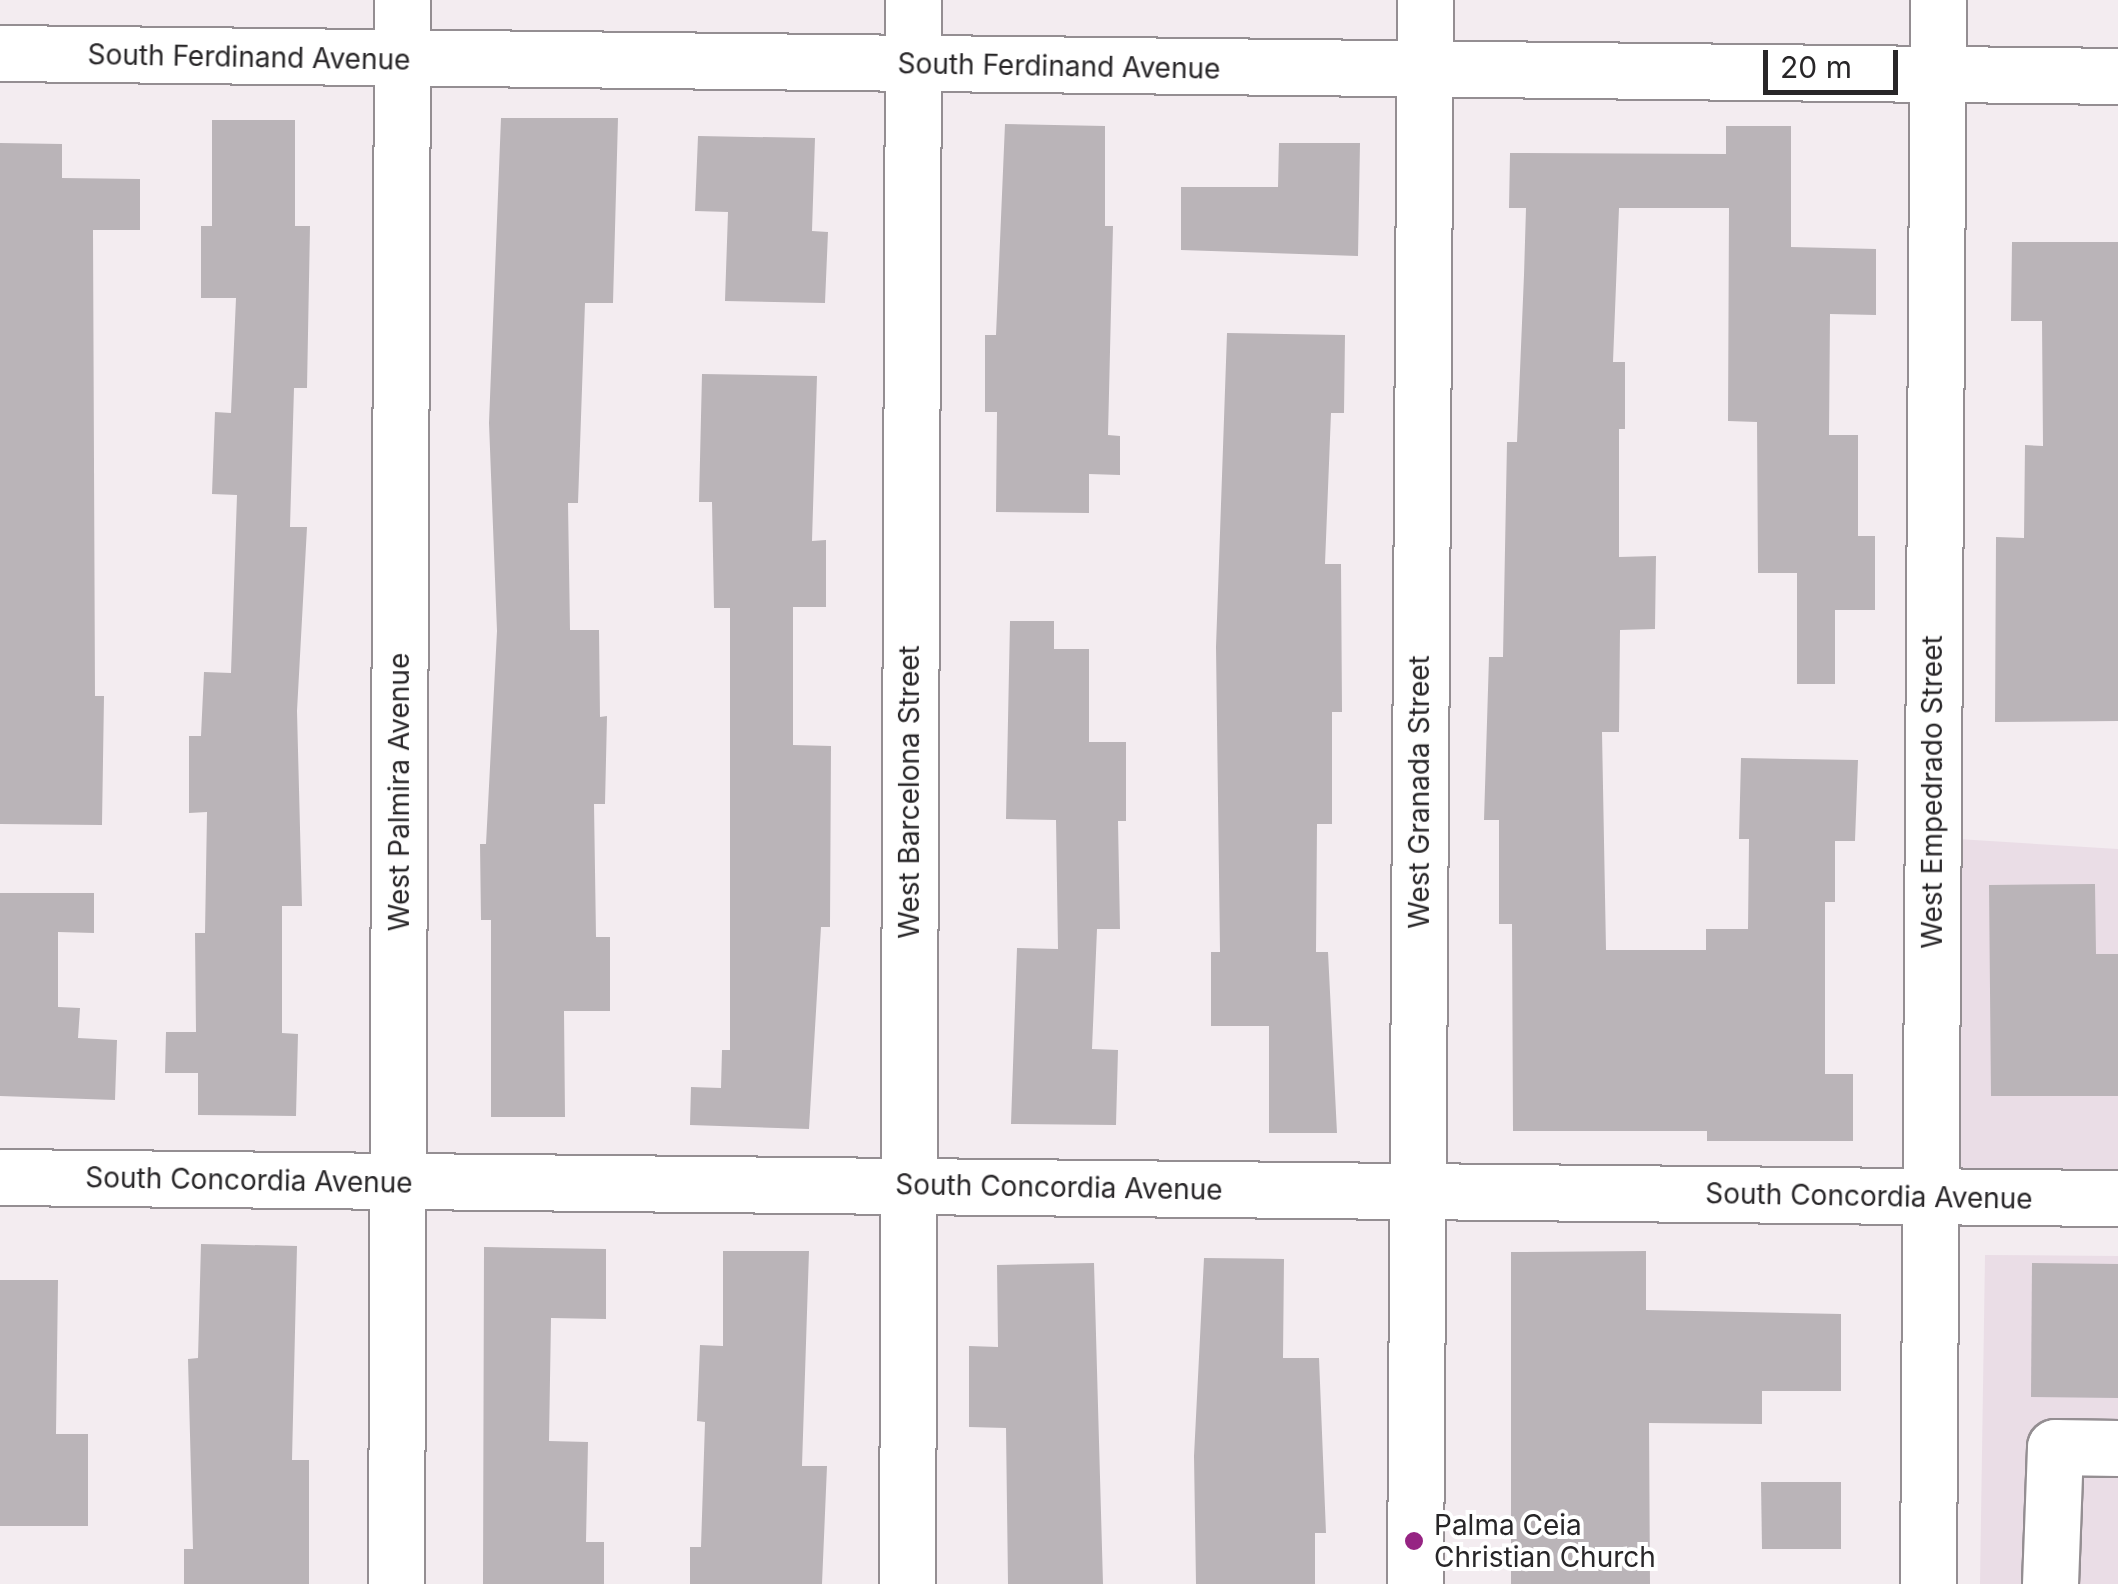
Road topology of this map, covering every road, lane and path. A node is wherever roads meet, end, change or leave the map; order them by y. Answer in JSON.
{"nodes":[{"id":1,"x":402,"y":0,"type":"edge"},
{"id":2,"x":913,"y":0,"type":"edge"},
{"id":3,"x":1425,"y":0,"type":"edge"},
{"id":4,"x":1938,"y":0,"type":"edge"},
{"id":5,"x":0,"y":54,"type":"edge"},
{"id":6,"x":402,"y":60,"type":"junction"},
{"id":7,"x":912,"y":65,"type":"junction"},
{"id":8,"x":1424,"y":70,"type":"junction"},
{"id":9,"x":1937,"y":75,"type":"junction"},
{"id":10,"x":2118,"y":76,"type":"edge"},
{"id":11,"x":0,"y":1178,"type":"edge"},
{"id":12,"x":397,"y":1182,"type":"junction"},
{"id":13,"x":907,"y":1185,"type":"junction"},
{"id":14,"x":1417,"y":1191,"type":"junction"},
{"id":15,"x":1930,"y":1198,"type":"junction"},
{"id":16,"x":2118,"y":1198,"type":"edge"},
{"id":17,"x":2118,"y":1448,"type":"edge"},
{"id":18,"x":396,"y":1584,"type":"edge"},
{"id":19,"x":907,"y":1584,"type":"edge"},
{"id":20,"x":1415,"y":1584,"type":"edge"},
{"id":21,"x":1928,"y":1584,"type":"edge"},
{"id":22,"x":2050,"y":1584,"type":"edge"}],
"edges":[{"from":1,"to":6,"type":"street","name":"West Palmira Avenue"},
{"from":2,"to":7,"type":"street","name":"West Barcelona Street"},
{"from":3,"to":8,"type":"street","name":"West Granada Street"},
{"from":4,"to":9,"type":"street","name":"West Empedrado Street"},
{"from":5,"to":6,"type":"street","name":"South Ferdinand Avenue"},
{"from":6,"to":7,"type":"street","name":"South Ferdinand Avenue"},
{"from":6,"to":12,"type":"street","name":"West Palmira Avenue"},
{"from":7,"to":8,"type":"street","name":"South Ferdinand Avenue"},
{"from":7,"to":13,"type":"street","name":"West Barcelona Street"},
{"from":8,"to":9,"type":"street","name":"South Ferdinand Avenue"},
{"from":8,"to":14,"type":"street","name":"West Granada Street"},
{"from":9,"to":10,"type":"street","name":"South Ferdinand Avenue"},
{"from":9,"to":15,"type":"street","name":"West Empedrado Street"},
{"from":11,"to":12,"type":"street","name":"South Concordia Avenue"},
{"from":12,"to":13,"type":"street","name":"South Concordia Avenue"},
{"from":12,"to":18,"type":"street","name":"West Palmira Avenue"},
{"from":13,"to":14,"type":"street","name":"South Concordia Avenue"},
{"from":13,"to":19,"type":"street","name":"West Barcelona Street"},
{"from":14,"to":15,"type":"street","name":"South Concordia Avenue"},
{"from":14,"to":20,"type":"street","name":"West Granada Street"},
{"from":15,"to":16,"type":"street","name":"South Concordia Avenue"},
{"from":15,"to":21,"type":"street","name":"West Empedrado Street"},
{"from":17,"to":22,"type":"street"}]}
